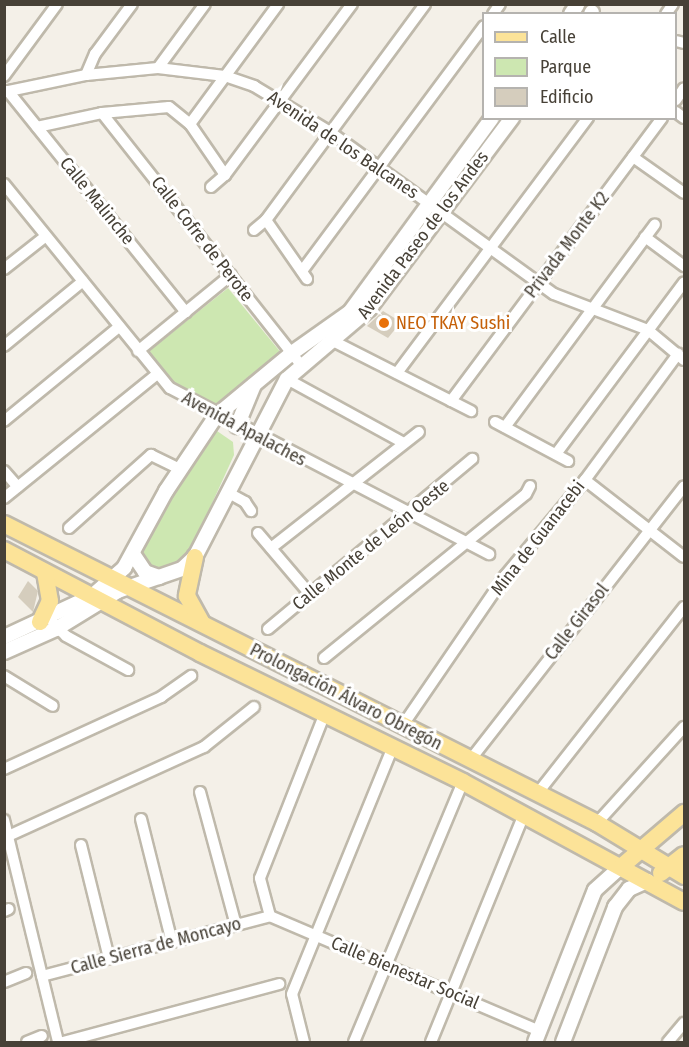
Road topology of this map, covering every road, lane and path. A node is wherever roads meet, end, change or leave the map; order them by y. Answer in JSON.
{"nodes":[{"id":1,"x":57,"y":4,"type":"edge"},
{"id":2,"x":132,"y":4,"type":"edge"},
{"id":3,"x":205,"y":4,"type":"edge"},
{"id":4,"x":278,"y":4,"type":"edge"},
{"id":5,"x":352,"y":4,"type":"edge"},
{"id":6,"x":425,"y":4,"type":"edge"},
{"id":7,"x":577,"y":5,"type":"edge"},
{"id":8,"x":591,"y":12,"type":"edge"},
{"id":9,"x":482,"y":27,"type":"edge"},
{"id":10,"x":158,"y":68,"type":"junction"},
{"id":11,"x":86,"y":75,"type":"junction"},
{"id":12,"x":4,"y":76,"type":"edge"},
{"id":13,"x":225,"y":76,"type":"junction"},
{"id":14,"x":6,"y":92,"type":"edge"},
{"id":15,"x":282,"y":99,"type":"junction"},
{"id":16,"x":102,"y":113,"type":"junction"},
{"id":17,"x":490,"y":120,"type":"edge"},
{"id":18,"x":510,"y":120,"type":"edge"},
{"id":19,"x":586,"y":120,"type":"edge"},
{"id":20,"x":661,"y":120,"type":"edge"},
{"id":21,"x":190,"y":124,"type":"junction"},
{"id":22,"x":37,"y":128,"type":"junction"},
{"id":23,"x":330,"y":132,"type":"junction"},
{"id":24,"x":633,"y":157,"type":"junction"},
{"id":25,"x":377,"y":167,"type":"junction"},
{"id":26,"x":225,"y":175,"type":"junction"},
{"id":27,"x":6,"y":188,"type":"edge"},
{"id":28,"x":211,"y":188,"type":"dead end"},
{"id":29,"x":684,"y":193,"type":"edge"},
{"id":30,"x":428,"y":203,"type":"junction"},
{"id":31,"x":441,"y":212,"type":"junction"},
{"id":32,"x":266,"y":220,"type":"junction"},
{"id":33,"x":655,"y":224,"type":"dead end"},
{"id":34,"x":254,"y":230,"type":"dead end"},
{"id":35,"x":46,"y":236,"type":"junction"},
{"id":36,"x":645,"y":237,"type":"junction"},
{"id":37,"x":490,"y":248,"type":"junction"},
{"id":38,"x":684,"y":266,"type":"edge"},
{"id":39,"x":4,"y":269,"type":"edge"},
{"id":40,"x":231,"y":275,"type":"junction"},
{"id":41,"x":83,"y":281,"type":"junction"},
{"id":42,"x":684,"y":282,"type":"edge"},
{"id":43,"x":539,"y":283,"type":"junction"},
{"id":44,"x":590,"y":311,"type":"junction"},
{"id":45,"x":186,"y":312,"type":"junction"},
{"id":46,"x":119,"y":327,"type":"junction"},
{"id":47,"x":648,"y":330,"type":"junction"},
{"id":48,"x":333,"y":340,"type":"junction"},
{"id":49,"x":4,"y":345,"type":"edge"},
{"id":50,"x":138,"y":351,"type":"junction"},
{"id":51,"x":292,"y":352,"type":"junction"},
{"id":52,"x":681,"y":357,"type":"edge"},
{"id":53,"x":302,"y":366,"type":"junction"},
{"id":54,"x":397,"y":373,"type":"junction"},
{"id":55,"x":157,"y":374,"type":"junction"},
{"id":56,"x":287,"y":379,"type":"junction"},
{"id":57,"x":257,"y":381,"type":"junction"},
{"id":58,"x":451,"y":401,"type":"junction"},
{"id":59,"x":471,"y":411,"type":"dead end"},
{"id":60,"x":216,"y":416,"type":"junction"},
{"id":61,"x":4,"y":421,"type":"edge"},
{"id":62,"x":237,"y":426,"type":"junction"},
{"id":63,"x":419,"y":432,"type":"dead end"},
{"id":64,"x":255,"y":436,"type":"junction"},
{"id":65,"x":404,"y":443,"type":"junction"},
{"id":66,"x":556,"y":454,"type":"junction"},
{"id":67,"x":472,"y":459,"type":"dead end"},
{"id":68,"x":568,"y":461,"type":"dead end"},
{"id":69,"x":180,"y":469,"type":"junction"},
{"id":70,"x":4,"y":471,"type":"edge"},
{"id":71,"x":585,"y":480,"type":"junction"},
{"id":72,"x":351,"y":485,"type":"junction"},
{"id":73,"x":530,"y":486,"type":"dead end"},
{"id":74,"x":684,"y":486,"type":"edge"},
{"id":75,"x":18,"y":488,"type":"junction"},
{"id":76,"x":227,"y":492,"type":"junction"},
{"id":77,"x":4,"y":498,"type":"edge"},
{"id":78,"x":251,"y":511,"type":"dead end"},
{"id":79,"x":408,"y":515,"type":"junction"},
{"id":80,"x":4,"y":524,"type":"edge"},
{"id":81,"x":69,"y":528,"type":"dead end"},
{"id":82,"x":649,"y":529,"type":"junction"},
{"id":83,"x":258,"y":533,"type":"dead end"},
{"id":84,"x":467,"y":543,"type":"junction"},
{"id":85,"x":271,"y":548,"type":"junction"},
{"id":86,"x":4,"y":550,"type":"edge"},
{"id":87,"x":133,"y":554,"type":"junction"},
{"id":88,"x":489,"y":554,"type":"dead end"},
{"id":89,"x":195,"y":557,"type":"junction"},
{"id":90,"x":684,"y":557,"type":"edge"},
{"id":91,"x":45,"y":572,"type":"junction"},
{"id":92,"x":159,"y":577,"type":"junction"},
{"id":93,"x":119,"y":584,"type":"junction"},
{"id":94,"x":310,"y":594,"type":"junction"},
{"id":95,"x":97,"y":599,"type":"junction"},
{"id":96,"x":684,"y":607,"type":"edge"},
{"id":97,"x":49,"y":623,"type":"junction"},
{"id":98,"x":207,"y":627,"type":"junction"},
{"id":99,"x":268,"y":629,"type":"dead end"},
{"id":100,"x":4,"y":637,"type":"edge"},
{"id":101,"x":4,"y":652,"type":"edge"},
{"id":102,"x":200,"y":653,"type":"junction"},
{"id":103,"x":324,"y":658,"type":"dead end"},
{"id":104,"x":128,"y":670,"type":"dead end"},
{"id":105,"x":4,"y":676,"type":"edge"},
{"id":106,"x":190,"y":676,"type":"dead end"},
{"id":107,"x":53,"y":706,"type":"dead end"},
{"id":108,"x":254,"y":707,"type":"dead end"},
{"id":109,"x":325,"y":713,"type":"junction"},
{"id":110,"x":403,"y":725,"type":"junction"},
{"id":111,"x":684,"y":727,"type":"edge"},
{"id":112,"x":393,"y":747,"type":"junction"},
{"id":113,"x":467,"y":758,"type":"junction"},
{"id":114,"x":4,"y":769,"type":"edge"},
{"id":115,"x":437,"y":769,"type":"junction"},
{"id":116,"x":463,"y":782,"type":"junction"},
{"id":117,"x":200,"y":792,"type":"dead end"},
{"id":118,"x":537,"y":794,"type":"junction"},
{"id":119,"x":684,"y":813,"type":"edge"},
{"id":120,"x":524,"y":814,"type":"junction"},
{"id":121,"x":141,"y":819,"type":"dead end"},
{"id":122,"x":4,"y":820,"type":"edge"},
{"id":123,"x":597,"y":823,"type":"junction"},
{"id":124,"x":6,"y":837,"type":"edge"},
{"id":125,"x":81,"y":845,"type":"dead end"},
{"id":126,"x":644,"y":851,"type":"junction"},
{"id":127,"x":684,"y":855,"type":"edge"},
{"id":128,"x":622,"y":866,"type":"junction"},
{"id":129,"x":677,"y":872,"type":"edge"},
{"id":130,"x":647,"y":881,"type":"junction"},
{"id":131,"x":684,"y":902,"type":"edge"},
{"id":132,"x":270,"y":916,"type":"junction"},
{"id":133,"x":236,"y":925,"type":"junction"},
{"id":134,"x":315,"y":935,"type":"junction"},
{"id":135,"x":172,"y":942,"type":"junction"},
{"id":136,"x":110,"y":958,"type":"junction"},
{"id":137,"x":385,"y":966,"type":"junction"},
{"id":138,"x":26,"y":973,"type":"dead end"},
{"id":139,"x":42,"y":976,"type":"junction"},
{"id":140,"x":4,"y":982,"type":"edge"},
{"id":141,"x":279,"y":984,"type":"dead end"},
{"id":142,"x":451,"y":993,"type":"junction"},
{"id":143,"x":684,"y":1023,"type":"edge"},
{"id":144,"x":42,"y":1036,"type":"dead end"},
{"id":145,"x":537,"y":1037,"type":"edge"},
{"id":146,"x":27,"y":1042,"type":"edge"},
{"id":147,"x":58,"y":1042,"type":"edge"},
{"id":148,"x":63,"y":1042,"type":"edge"},
{"id":149,"x":304,"y":1042,"type":"edge"},
{"id":150,"x":354,"y":1042,"type":"edge"},
{"id":151,"x":431,"y":1042,"type":"edge"},
{"id":152,"x":563,"y":1042,"type":"edge"},
{"id":153,"x":668,"y":1042,"type":"edge"}],
"edges":[{"from":1,"to":12,"type":"street"},
{"from":2,"to":11,"type":"street"},
{"from":3,"to":10,"type":"street"},
{"from":4,"to":13,"type":"street"},
{"from":5,"to":15,"type":"street"},
{"from":6,"to":23,"type":"street"},
{"from":7,"to":8,"type":"street"},
{"from":9,"to":25,"type":"street"},
{"from":10,"to":11,"type":"street","name":"Avenida de los Balcanes"},
{"from":10,"to":13,"type":"street","name":"Avenida de los Balcanes"},
{"from":11,"to":14,"type":"street","name":"Avenida de los Balcanes"},
{"from":13,"to":15,"type":"street","name":"Avenida de los Balcanes"},
{"from":13,"to":21,"type":"street"},
{"from":14,"to":22,"type":"street","name":"Calle Malinche"},
{"from":15,"to":23,"type":"street","name":"Avenida de los Balcanes"},
{"from":15,"to":26,"type":"street"},
{"from":16,"to":21,"type":"street"},
{"from":16,"to":22,"type":"street"},
{"from":16,"to":40,"type":"street","name":"Calle Cofre de Perote"},
{"from":17,"to":30,"type":"street","name":"Avenida Paseo de los Andes"},
{"from":18,"to":31,"type":"street","name":"Avenida Paseo de los Andes"},
{"from":19,"to":37,"type":"street"},
{"from":20,"to":24,"type":"street","name":"Privada Monte K2"},
{"from":21,"to":26,"type":"street"},
{"from":22,"to":45,"type":"street","name":"Calle Malinche"},
{"from":23,"to":25,"type":"street","name":"Avenida de los Balcanes"},
{"from":23,"to":32,"type":"street"},
{"from":24,"to":29,"type":"street"},
{"from":24,"to":43,"type":"street","name":"Privada Monte K2"},
{"from":25,"to":30,"type":"street","name":"Avenida de los Balcanes"},
{"from":25,"to":32,"type":"street"},
{"from":26,"to":28,"type":"street"},
{"from":27,"to":35,"type":"street","name":"Avenida Apalaches"},
{"from":30,"to":31,"type":"street","name":"Avenida de los Balcanes"},
{"from":30,"to":51,"type":"street","name":"Avenida Paseo de los Andes"},
{"from":31,"to":37,"type":"street","name":"Avenida de los Balcanes"},
{"from":31,"to":48,"type":"street","name":"Avenida Paseo de los Andes"},
{"from":32,"to":34,"type":"street"},
{"from":33,"to":36,"type":"street"},
{"from":35,"to":39,"type":"street"},
{"from":35,"to":41,"type":"street","name":"Avenida Apalaches"},
{"from":36,"to":38,"type":"street"},
{"from":36,"to":44,"type":"street"},
{"from":37,"to":43,"type":"street","name":"Avenida de los Balcanes"},
{"from":37,"to":54,"type":"street"},
{"from":40,"to":45,"type":"street"},
{"from":40,"to":51,"type":"street","name":"Calle Cofre de Perote"},
{"from":41,"to":46,"type":"street","name":"Avenida Apalaches"},
{"from":41,"to":49,"type":"street"},
{"from":42,"to":47,"type":"street"},
{"from":43,"to":44,"type":"street","name":"Avenida de los Balcanes"},
{"from":43,"to":58,"type":"street","name":"Privada Monte K2"},
{"from":44,"to":47,"type":"street","name":"Avenida de los Balcanes"},
{"from":44,"to":66,"type":"street"},
{"from":45,"to":50,"type":"street"},
{"from":46,"to":50,"type":"street","name":"Avenida Apalaches"},
{"from":46,"to":61,"type":"street"},
{"from":47,"to":52,"type":"street","name":"Avenida de los Balcanes"},
{"from":47,"to":66,"type":"street"},
{"from":48,"to":53,"type":"street","name":"Avenida Paseo de los Andes"},
{"from":48,"to":54,"type":"street"},
{"from":50,"to":55,"type":"street","name":"Avenida Apalaches"},
{"from":51,"to":53,"type":"street","name":"Calle Cofre de Perote"},
{"from":51,"to":57,"type":"street","name":"Avenida Paseo de los Andes"},
{"from":52,"to":71,"type":"street","name":"Mina de Guanacebi"},
{"from":53,"to":56,"type":"street","name":"Avenida Paseo de los Andes"},
{"from":54,"to":58,"type":"street"},
{"from":55,"to":60,"type":"street","name":"Avenida Apalaches"},
{"from":55,"to":75,"type":"street"},
{"from":56,"to":64,"type":"street","name":"Avenida Paseo de los Andes"},
{"from":56,"to":65,"type":"street"},
{"from":57,"to":60,"type":"street","name":"Avenida Paseo de los Andes"},
{"from":57,"to":62,"type":"street"},
{"from":58,"to":59,"type":"street"},
{"from":60,"to":62,"type":"street","name":"Avenida Apalaches"},
{"from":60,"to":69,"type":"street","name":"Avenida Paseo de los Andes"},
{"from":62,"to":64,"type":"street","name":"Avenida Apalaches"},
{"from":63,"to":65,"type":"street"},
{"from":64,"to":72,"type":"street","name":"Avenida Apalaches"},
{"from":64,"to":76,"type":"street","name":"Avenida Paseo de los Andes"},
{"from":65,"to":72,"type":"street"},
{"from":66,"to":68,"type":"street"},
{"from":67,"to":79,"type":"street","name":"Calle Monte de León Oeste"},
{"from":69,"to":81,"type":"street"},
{"from":69,"to":87,"type":"street","name":"Avenida Paseo de los Andes"},
{"from":70,"to":75,"type":"street"},
{"from":71,"to":82,"type":"street"},
{"from":71,"to":110,"type":"street","name":"Mina de Guanacebi"},
{"from":72,"to":79,"type":"street","name":"Avenida Apalaches"},
{"from":72,"to":85,"type":"street"},
{"from":73,"to":84,"type":"street"},
{"from":74,"to":82,"type":"street","name":"Calle Girasol"},
{"from":75,"to":77,"type":"street"},
{"from":76,"to":78,"type":"street"},
{"from":76,"to":89,"type":"street","name":"Avenida Paseo de los Andes"},
{"from":79,"to":84,"type":"street","name":"Avenida Apalaches"},
{"from":79,"to":94,"type":"street","name":"Calle Monte de León Oeste"},
{"from":80,"to":93,"type":"main road","name":"Prolongación Álvaro Obregón"},
{"from":82,"to":90,"type":"street"},
{"from":82,"to":113,"type":"street","name":"Calle Girasol"},
{"from":83,"to":85,"type":"street"},
{"from":84,"to":88,"type":"street","name":"Avenida Apalaches"},
{"from":84,"to":103,"type":"street"},
{"from":85,"to":94,"type":"street"},
{"from":86,"to":91,"type":"main road","name":"Prolongación Álvaro Obregón"},
{"from":87,"to":92,"type":"street"},
{"from":87,"to":93,"type":"street","name":"Avenida Paseo de los Andes"},
{"from":89,"to":92,"type":"street","name":"Avenida Paseo de los Andes"},
{"from":89,"to":98,"type":"main road"},
{"from":91,"to":95,"type":"main road","name":"Prolongación Álvaro Obregón"},
{"from":91,"to":97,"type":"main road"},
{"from":92,"to":93,"type":"street","name":"Avenida Paseo de los Andes"},
{"from":93,"to":95,"type":"street","name":"Avenida Paseo de los Andes"},
{"from":93,"to":98,"type":"main road","name":"Prolongación Álvaro Obregón"},
{"from":94,"to":99,"type":"street","name":"Calle Monte de León Oeste"},
{"from":95,"to":97,"type":"street","name":"Avenida Paseo de los Andes"},
{"from":95,"to":102,"type":"main road","name":"Prolongación Álvaro Obregón"},
{"from":96,"to":118,"type":"street"},
{"from":97,"to":100,"type":"street","name":"Avenida Paseo de los Andes"},
{"from":97,"to":101,"type":"street","name":"Avenida Paseo de los Andes"},
{"from":97,"to":104,"type":"street"},
{"from":98,"to":102,"type":"main road"},
{"from":98,"to":110,"type":"main road","name":"Prolongación Álvaro Obregón"},
{"from":102,"to":109,"type":"main road","name":"Prolongación Álvaro Obregón"},
{"from":105,"to":107,"type":"street"},
{"from":106,"to":114,"type":"street"},
{"from":108,"to":124,"type":"street"},
{"from":109,"to":112,"type":"main road","name":"Prolongación Álvaro Obregón"},
{"from":109,"to":132,"type":"street"},
{"from":110,"to":113,"type":"main road","name":"Prolongación Álvaro Obregón"},
{"from":111,"to":123,"type":"street"},
{"from":112,"to":115,"type":"main road","name":"Prolongación Álvaro Obregón"},
{"from":112,"to":134,"type":"street"},
{"from":113,"to":115,"type":"main road"},
{"from":113,"to":118,"type":"main road","name":"Prolongación Álvaro Obregón"},
{"from":115,"to":116,"type":"main road","name":"Prolongación Álvaro Obregón"},
{"from":116,"to":120,"type":"main road","name":"Prolongación Álvaro Obregón"},
{"from":116,"to":137,"type":"street"},
{"from":117,"to":133,"type":"street"},
{"from":118,"to":123,"type":"main road","name":"Prolongación Álvaro Obregón"},
{"from":119,"to":126,"type":"main road"},
{"from":120,"to":128,"type":"main road","name":"Prolongación Álvaro Obregón"},
{"from":120,"to":142,"type":"street"},
{"from":121,"to":135,"type":"street"},
{"from":122,"to":124,"type":"street"},
{"from":123,"to":126,"type":"main road","name":"Prolongación Álvaro Obregón"},
{"from":124,"to":139,"type":"street"},
{"from":125,"to":136,"type":"street"},
{"from":126,"to":128,"type":"main road"},
{"from":126,"to":129,"type":"main road","name":"Prolongación Álvaro Obregón"},
{"from":127,"to":129,"type":"main road"},
{"from":128,"to":130,"type":"main road","name":"Prolongación Álvaro Obregón"},
{"from":128,"to":145,"type":"street"},
{"from":129,"to":130,"type":"main road"},
{"from":130,"to":131,"type":"main road","name":"Prolongación Álvaro Obregón"},
{"from":130,"to":152,"type":"street"},
{"from":132,"to":133,"type":"street","name":"Calle Sierra de Moncayo"},
{"from":132,"to":134,"type":"street","name":"Calle Bienestar Social"},
{"from":133,"to":135,"type":"street","name":"Calle Sierra de Moncayo"},
{"from":134,"to":137,"type":"street","name":"Calle Bienestar Social"},
{"from":134,"to":149,"type":"street"},
{"from":135,"to":136,"type":"street","name":"Calle Sierra de Moncayo"},
{"from":136,"to":139,"type":"street","name":"Calle Sierra de Moncayo"},
{"from":137,"to":142,"type":"street","name":"Calle Bienestar Social"},
{"from":137,"to":150,"type":"street"},
{"from":138,"to":140,"type":"street"},
{"from":139,"to":147,"type":"street"},
{"from":141,"to":148,"type":"street"},
{"from":142,"to":145,"type":"street","name":"Calle Bienestar Social"},
{"from":142,"to":151,"type":"street"},
{"from":143,"to":153,"type":"street"},
{"from":144,"to":146,"type":"street"}]}
